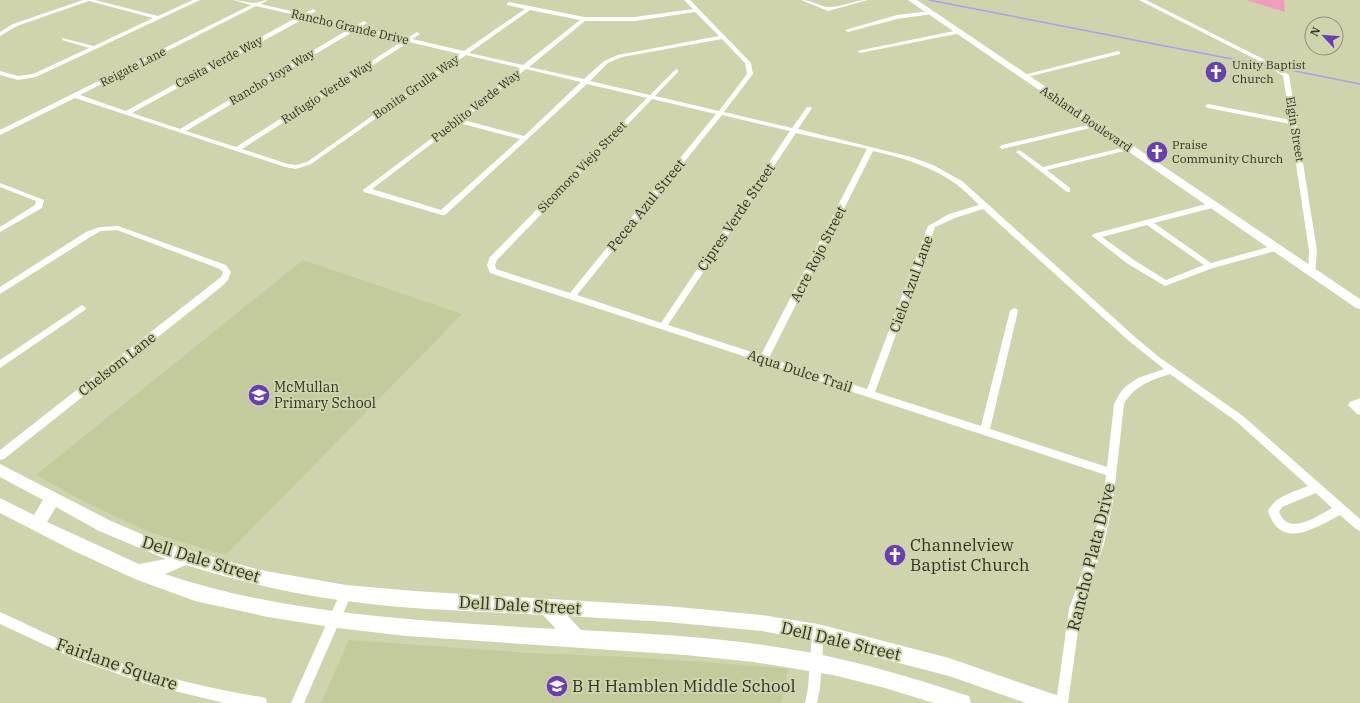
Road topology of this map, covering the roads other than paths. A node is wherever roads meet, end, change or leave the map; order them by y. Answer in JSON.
{"nodes":[{"id":1,"x":89,"y":0,"type":"edge"},
{"id":2,"x":197,"y":0,"type":"edge"},
{"id":3,"x":236,"y":0,"type":"edge"},
{"id":4,"x":265,"y":0,"type":"edge"},
{"id":5,"x":687,"y":0,"type":"edge"},
{"id":6,"x":804,"y":0,"type":"edge"},
{"id":7,"x":860,"y":0,"type":"edge"},
{"id":8,"x":912,"y":0,"type":"edge"},
{"id":9,"x":1142,"y":0,"type":"edge"},
{"id":10,"x":509,"y":4,"type":"dead end"},
{"id":11,"x":256,"y":5,"type":"junction"},
{"id":12,"x":529,"y":8,"type":"junction"},
{"id":13,"x":697,"y":10,"type":"junction"},
{"id":14,"x":313,"y":11,"type":"dead end"},
{"id":15,"x":930,"y":13,"type":"junction"},
{"id":16,"x":304,"y":16,"type":"junction"},
{"id":17,"x":158,"y":18,"type":"junction"},
{"id":18,"x":584,"y":19,"type":"junction"},
{"id":19,"x":364,"y":23,"type":"dead end"},
{"id":20,"x":355,"y":28,"type":"junction"},
{"id":21,"x":848,"y":30,"type":"dead end"},
{"id":22,"x":959,"y":32,"type":"junction"},
{"id":23,"x":0,"y":34,"type":"edge"},
{"id":24,"x":417,"y":34,"type":"dead end"},
{"id":25,"x":723,"y":37,"type":"junction"},
{"id":26,"x":64,"y":39,"type":"dead end"},
{"id":27,"x":408,"y":40,"type":"junction"},
{"id":28,"x":95,"y":48,"type":"junction"},
{"id":29,"x":860,"y":51,"type":"dead end"},
{"id":30,"x":464,"y":53,"type":"junction"},
{"id":31,"x":1118,"y":53,"type":"dead end"},
{"id":32,"x":524,"y":67,"type":"junction"},
{"id":33,"x":676,"y":71,"type":"dead end"},
{"id":34,"x":0,"y":73,"type":"edge"},
{"id":35,"x":1023,"y":76,"type":"junction"},
{"id":36,"x":585,"y":81,"type":"junction"},
{"id":37,"x":75,"y":96,"type":"junction"},
{"id":38,"x":651,"y":97,"type":"junction"},
{"id":39,"x":1208,"y":106,"type":"dead end"},
{"id":40,"x":809,"y":108,"type":"dead end"},
{"id":41,"x":126,"y":113,"type":"junction"},
{"id":42,"x":720,"y":113,"type":"junction"},
{"id":43,"x":458,"y":121,"type":"junction"},
{"id":44,"x":1294,"y":123,"type":"junction"},
{"id":45,"x":1096,"y":125,"type":"junction"},
{"id":46,"x":794,"y":130,"type":"junction"},
{"id":47,"x":181,"y":131,"type":"junction"},
{"id":48,"x":0,"y":133,"type":"edge"},
{"id":49,"x":525,"y":138,"type":"junction"},
{"id":50,"x":1002,"y":147,"type":"dead end"},
{"id":51,"x":871,"y":148,"type":"junction"},
{"id":52,"x":1130,"y":148,"type":"junction"},
{"id":53,"x":238,"y":149,"type":"junction"},
{"id":54,"x":1019,"y":152,"type":"dead end"},
{"id":55,"x":1042,"y":169,"type":"junction"},
{"id":56,"x":0,"y":186,"type":"edge"},
{"id":57,"x":1067,"y":190,"type":"dead end"},
{"id":58,"x":1213,"y":205,"type":"junction"},
{"id":59,"x":984,"y":206,"type":"junction"},
{"id":60,"x":1148,"y":222,"type":"junction"},
{"id":61,"x":0,"y":230,"type":"edge"},
{"id":62,"x":1276,"y":248,"type":"junction"},
{"id":63,"x":491,"y":265,"type":"joint"},
{"id":64,"x":1210,"y":266,"type":"junction"},
{"id":65,"x":1312,"y":272,"type":"junction"},
{"id":66,"x":0,"y":291,"type":"edge"},
{"id":67,"x":571,"y":297,"type":"junction"},
{"id":68,"x":1360,"y":305,"type":"edge"},
{"id":69,"x":82,"y":308,"type":"dead end"},
{"id":70,"x":1014,"y":310,"type":"dead end"},
{"id":71,"x":663,"y":326,"type":"junction"},
{"id":72,"x":764,"y":359,"type":"junction"},
{"id":73,"x":0,"y":365,"type":"edge"},
{"id":74,"x":1172,"y":370,"type":"junction"},
{"id":75,"x":870,"y":394,"type":"junction"},
{"id":76,"x":1360,"y":402,"type":"edge"},
{"id":77,"x":1360,"y":411,"type":"edge"},
{"id":78,"x":985,"y":431,"type":"junction"},
{"id":79,"x":0,"y":456,"type":"edge"},
{"id":80,"x":0,"y":470,"type":"edge"},
{"id":81,"x":1112,"y":472,"type":"junction"},
{"id":82,"x":1316,"y":488,"type":"junction"},
{"id":83,"x":54,"y":498,"type":"junction"},
{"id":84,"x":0,"y":505,"type":"edge"},
{"id":85,"x":1340,"y":509,"type":"junction"},
{"id":86,"x":38,"y":525,"type":"junction"},
{"id":87,"x":1360,"y":526,"type":"edge"},
{"id":88,"x":185,"y":557,"type":"junction"},
{"id":89,"x":135,"y":571,"type":"junction"},
{"id":90,"x":346,"y":592,"type":"junction"},
{"id":91,"x":546,"y":606,"type":"junction"},
{"id":92,"x":0,"y":618,"type":"edge"},
{"id":93,"x":333,"y":620,"type":"junction"},
{"id":94,"x":818,"y":633,"type":"junction"},
{"id":95,"x":578,"y":639,"type":"junction"},
{"id":96,"x":816,"y":662,"type":"junction"},
{"id":97,"x":261,"y":703,"type":"edge"},
{"id":98,"x":297,"y":703,"type":"edge"},
{"id":99,"x":811,"y":703,"type":"edge"},
{"id":100,"x":962,"y":703,"type":"edge"},
{"id":101,"x":1053,"y":703,"type":"edge"},
{"id":102,"x":1062,"y":703,"type":"edge"}],
"edges":[{"from":1,"to":17,"type":"street"},
{"from":1,"to":23,"type":"street"},
{"from":2,"to":17,"type":"street"},
{"from":3,"to":11,"type":"street","name":"Rancho Grande Drive"},
{"from":4,"to":11,"type":"street","name":"Reigate Lane"},
{"from":5,"to":13,"type":"street","name":"Pecea Azul Street"},
{"from":6,"to":7,"type":"street"},
{"from":8,"to":15,"type":"main road","name":"Ashland Boulevard"},
{"from":9,"to":44,"type":"street","name":"Elgin Street"},
{"from":10,"to":12,"type":"street"},
{"from":11,"to":16,"type":"street","name":"Rancho Grande Drive"},
{"from":11,"to":37,"type":"street","name":"Reigate Lane"},
{"from":12,"to":18,"type":"street"},
{"from":12,"to":30,"type":"street","name":"Bonita Grulla Way"},
{"from":13,"to":18,"type":"street"},
{"from":13,"to":25,"type":"street","name":"Pecea Azul Street"},
{"from":14,"to":16,"type":"street","name":"Casita Verde Way"},
{"from":15,"to":21,"type":"street"},
{"from":15,"to":22,"type":"main road","name":"Ashland Boulevard"},
{"from":16,"to":20,"type":"street","name":"Rancho Grande Drive"},
{"from":16,"to":41,"type":"street","name":"Casita Verde Way"},
{"from":17,"to":28,"type":"street"},
{"from":18,"to":32,"type":"street","name":"Pueblito Verde Way"},
{"from":19,"to":20,"type":"street","name":"Rancho Joya Way"},
{"from":20,"to":27,"type":"street","name":"Rancho Grande Drive"},
{"from":20,"to":47,"type":"street","name":"Rancho Joya Way"},
{"from":22,"to":29,"type":"street"},
{"from":22,"to":35,"type":"main road","name":"Ashland Boulevard"},
{"from":24,"to":27,"type":"street","name":"Rufugio Verde Way"},
{"from":25,"to":36,"type":"street"},
{"from":25,"to":42,"type":"street","name":"Pecea Azul Street"},
{"from":26,"to":28,"type":"street"},
{"from":27,"to":30,"type":"street","name":"Rancho Grande Drive"},
{"from":27,"to":53,"type":"street","name":"Rufugio Verde Way"},
{"from":28,"to":34,"type":"street"},
{"from":30,"to":32,"type":"street","name":"Rancho Grande Drive"},
{"from":30,"to":53,"type":"street","name":"Bonita Grulla Way"},
{"from":31,"to":35,"type":"street"},
{"from":32,"to":36,"type":"street","name":"Rancho Grande Drive"},
{"from":32,"to":43,"type":"street","name":"Pueblito Verde Way"},
{"from":33,"to":38,"type":"street","name":"Sicomoro Viejo Street"},
{"from":35,"to":45,"type":"main road","name":"Ashland Boulevard"},
{"from":36,"to":38,"type":"street","name":"Rancho Grande Drive"},
{"from":36,"to":49,"type":"street"},
{"from":37,"to":41,"type":"street"},
{"from":37,"to":48,"type":"street","name":"Reigate Lane"},
{"from":38,"to":42,"type":"street","name":"Rancho Grande Drive"},
{"from":38,"to":63,"type":"street","name":"Sicomoro Viejo Street"},
{"from":39,"to":44,"type":"street"},
{"from":40,"to":46,"type":"street","name":"Cipres Verde Street"},
{"from":41,"to":47,"type":"street"},
{"from":42,"to":46,"type":"street","name":"Rancho Grande Drive"},
{"from":42,"to":67,"type":"street","name":"Pecea Azul Street"},
{"from":43,"to":49,"type":"street"},
{"from":43,"to":49,"type":"street","name":"Pueblito Verde Way"},
{"from":44,"to":65,"type":"street","name":"Elgin Street"},
{"from":45,"to":50,"type":"street"},
{"from":45,"to":52,"type":"main road","name":"Ashland Boulevard"},
{"from":46,"to":51,"type":"street","name":"Rancho Grande Drive"},
{"from":46,"to":71,"type":"street","name":"Cipres Verde Street"},
{"from":47,"to":53,"type":"street"},
{"from":51,"to":59,"type":"street","name":"Rancho Grande Drive"},
{"from":51,"to":72,"type":"street","name":"Acre Rojo Street"},
{"from":52,"to":55,"type":"street"},
{"from":52,"to":58,"type":"main road","name":"Ashland Boulevard"},
{"from":54,"to":55,"type":"street"},
{"from":55,"to":57,"type":"street"},
{"from":56,"to":61,"type":"street"},
{"from":58,"to":60,"type":"street"},
{"from":58,"to":62,"type":"main road","name":"Ashland Boulevard"},
{"from":59,"to":74,"type":"street","name":"Rancho Grande Drive"},
{"from":59,"to":75,"type":"street","name":"Cielo Azul Lane"},
{"from":60,"to":64,"type":"street"},
{"from":60,"to":64,"type":"street"},
{"from":62,"to":64,"type":"street"},
{"from":62,"to":65,"type":"main road","name":"Ashland Boulevard"},
{"from":63,"to":67,"type":"street","name":"Aqua Dulce Trail"},
{"from":65,"to":68,"type":"main road","name":"Ashland Boulevard"},
{"from":66,"to":79,"type":"street","name":"Chelsom Lane"},
{"from":67,"to":71,"type":"street","name":"Aqua Dulce Trail"},
{"from":69,"to":73,"type":"street"},
{"from":70,"to":78,"type":"street"},
{"from":71,"to":72,"type":"street","name":"Aqua Dulce Trail"},
{"from":72,"to":75,"type":"street","name":"Aqua Dulce Trail"},
{"from":74,"to":81,"type":"street","name":"Rancho Plata Drive"},
{"from":74,"to":82,"type":"street","name":"Rancho Grande Drive"},
{"from":75,"to":78,"type":"street","name":"Aqua Dulce Trail"},
{"from":76,"to":77,"type":"street"},
{"from":78,"to":81,"type":"street","name":"Aqua Dulce Trail"},
{"from":80,"to":83,"type":"main road","name":"Dell Dale Street"},
{"from":81,"to":102,"type":"street","name":"Rancho Plata Drive"},
{"from":82,"to":85,"type":"street","name":"Rancho Grande Drive"},
{"from":82,"to":85,"type":"street"},
{"from":83,"to":86,"type":"main road"},
{"from":83,"to":88,"type":"main road","name":"Dell Dale Street"},
{"from":84,"to":86,"type":"main road","name":"Dell Dale Street"},
{"from":85,"to":87,"type":"street","name":"Rancho Grande Drive"},
{"from":86,"to":89,"type":"main road","name":"Dell Dale Street"},
{"from":88,"to":89,"type":"main road"},
{"from":88,"to":90,"type":"main road","name":"Dell Dale Street"},
{"from":89,"to":93,"type":"main road","name":"Dell Dale Street"},
{"from":90,"to":91,"type":"main road","name":"Dell Dale Street"},
{"from":90,"to":93,"type":"street"},
{"from":91,"to":94,"type":"main road","name":"Dell Dale Street"},
{"from":91,"to":95,"type":"main road"},
{"from":92,"to":97,"type":"street","name":"Fairlane Square"},
{"from":93,"to":95,"type":"main road","name":"Dell Dale Street"},
{"from":93,"to":98,"type":"street"},
{"from":94,"to":96,"type":"street"},
{"from":94,"to":101,"type":"main road","name":"Dell Dale Street"},
{"from":95,"to":96,"type":"main road","name":"Dell Dale Street"},
{"from":96,"to":99,"type":"street"},
{"from":96,"to":100,"type":"main road","name":"Dell Dale Street"}]}
